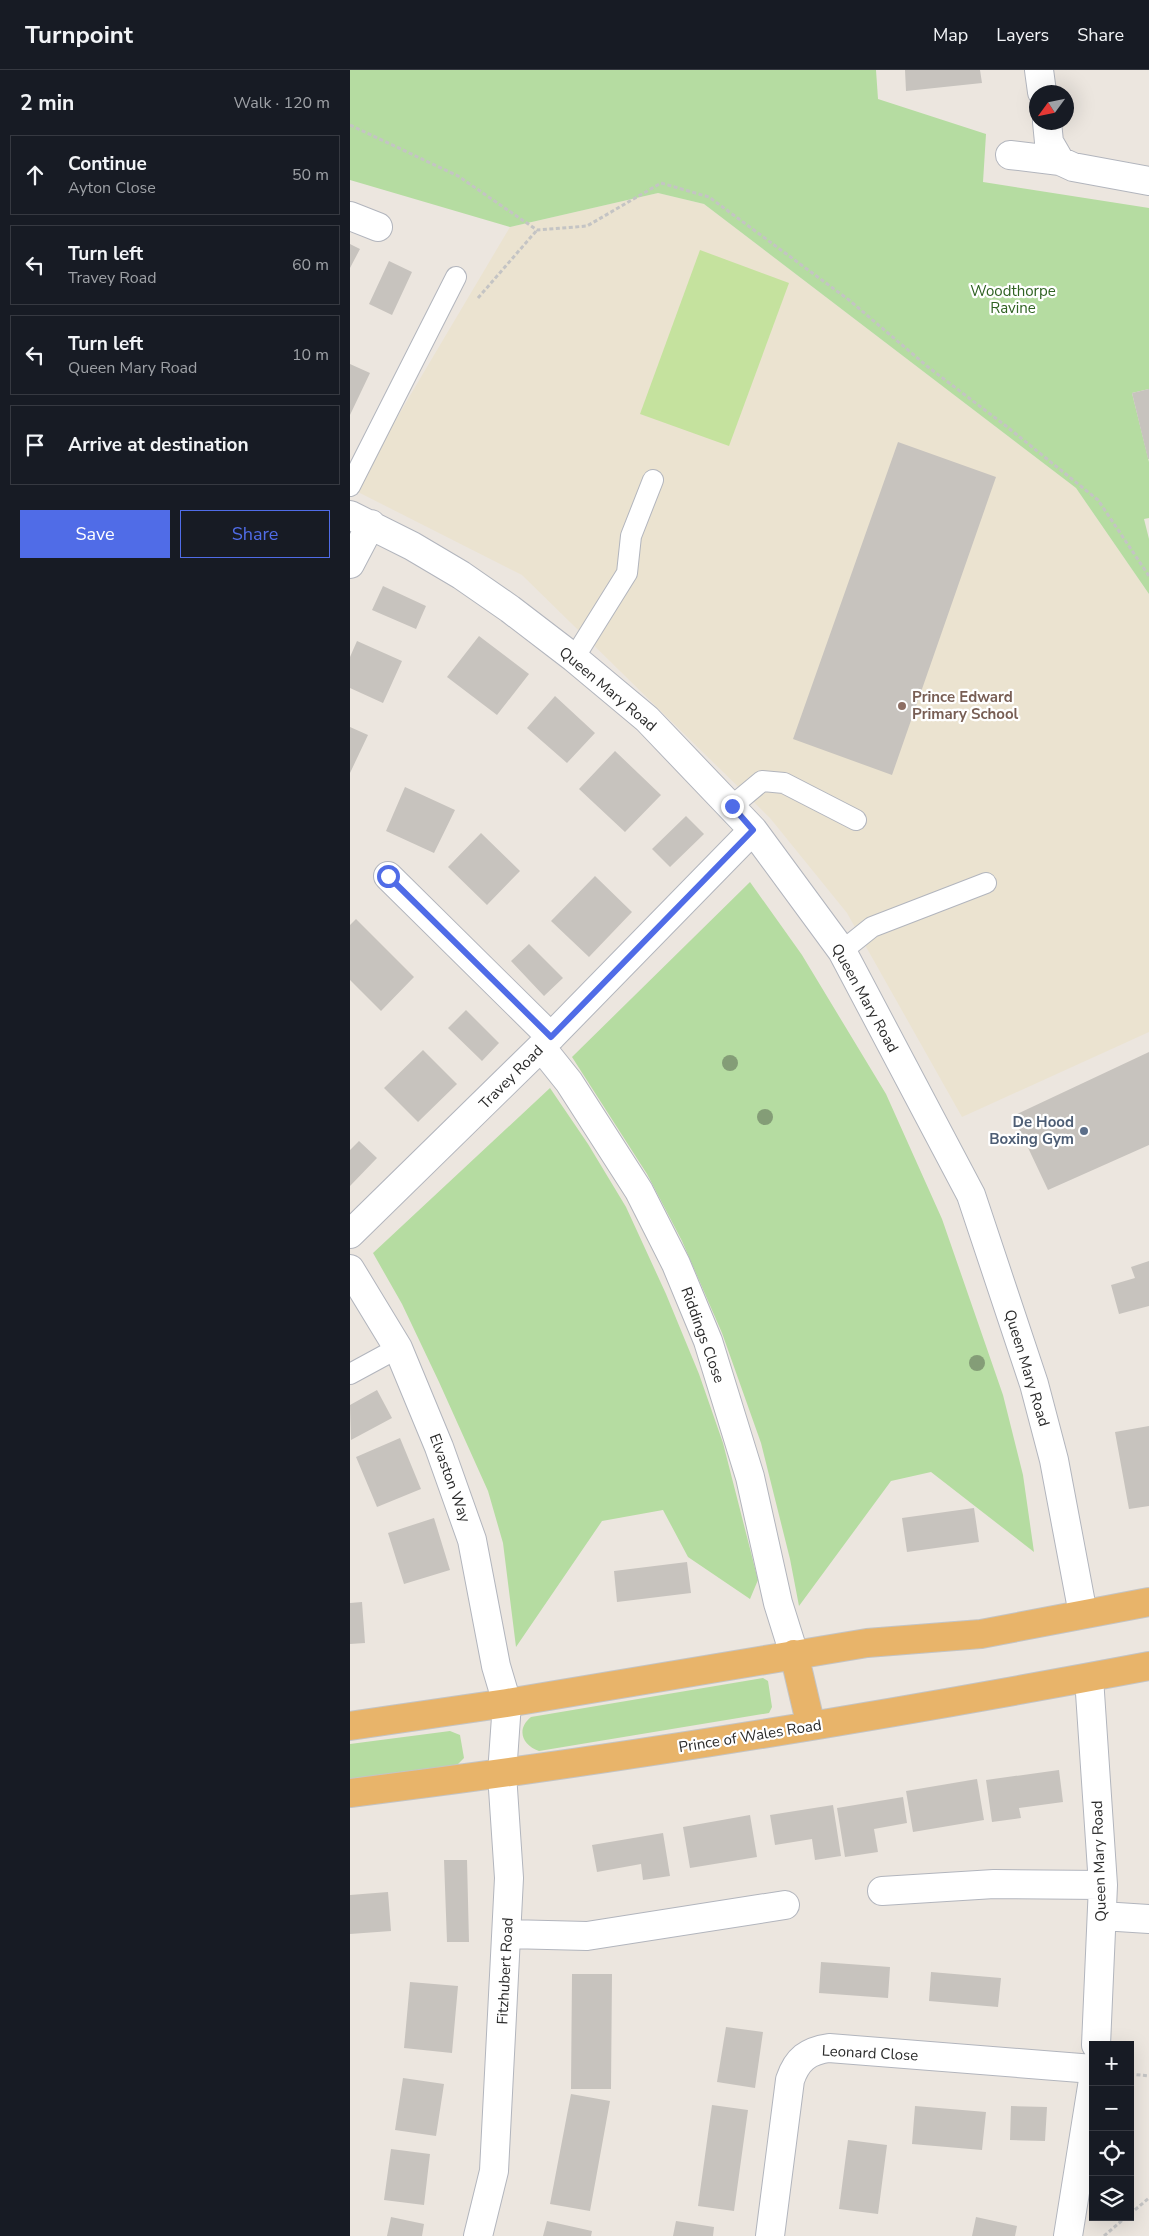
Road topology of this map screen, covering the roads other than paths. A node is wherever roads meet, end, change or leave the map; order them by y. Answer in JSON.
{"nodes":[{"id":1,"x":1040,"y":70,"type":"edge"},
{"id":2,"x":1041,"y":85,"type":"edge"},
{"id":3,"x":1047,"y":130,"type":"edge"},
{"id":4,"x":1010,"y":155,"type":"dead end"},
{"id":5,"x":1060,"y":161,"type":"junction"},
{"id":6,"x":1149,"y":181,"type":"edge"},
{"id":7,"x":350,"y":216,"type":"edge"},
{"id":8,"x":378,"y":227,"type":"dead end"},
{"id":9,"x":456,"y":277,"type":"dead end"},
{"id":10,"x":653,"y":480,"type":"dead end"},
{"id":11,"x":350,"y":486,"type":"edge"},
{"id":12,"x":360,"y":520,"type":"edge"},
{"id":13,"x":350,"y":564,"type":"edge"},
{"id":14,"x":574,"y":658,"type":"junction"},
{"id":15,"x":732,"y":806,"type":"junction"},
{"id":16,"x":856,"y":820,"type":"dead end"},
{"id":17,"x":753,"y":830,"type":"junction"},
{"id":18,"x":388,"y":876,"type":"dead end"},
{"id":19,"x":986,"y":883,"type":"dead end"},
{"id":20,"x":842,"y":951,"type":"junction"},
{"id":21,"x":546,"y":1042,"type":"junction"},
{"id":22,"x":350,"y":1234,"type":"edge"},
{"id":23,"x":350,"y":1269,"type":"edge"},
{"id":24,"x":398,"y":1348,"type":"junction"},
{"id":25,"x":350,"y":1374,"type":"edge"},
{"id":26,"x":1149,"y":1602,"type":"edge"},
{"id":27,"x":1083,"y":1614,"type":"junction"},
{"id":28,"x":794,"y":1654,"type":"junction"},
{"id":29,"x":1149,"y":1666,"type":"edge"},
{"id":30,"x":1089,"y":1678,"type":"junction"},
{"id":31,"x":506,"y":1703,"type":"junction"},
{"id":32,"x":350,"y":1726,"type":"edge"},
{"id":33,"x":811,"y":1726,"type":"junction"},
{"id":34,"x":502,"y":1774,"type":"junction"},
{"id":35,"x":350,"y":1794,"type":"edge"},
{"id":36,"x":1103,"y":1885,"type":"junction"},
{"id":37,"x":882,"y":1891,"type":"dead end"},
{"id":38,"x":785,"y":1905,"type":"dead end"},
{"id":39,"x":1102,"y":1916,"type":"junction"},
{"id":40,"x":1149,"y":1919,"type":"edge"},
{"id":41,"x":507,"y":1934,"type":"junction"},
{"id":42,"x":1096,"y":2041,"type":"edge"},
{"id":43,"x":1089,"y":2069,"type":"edge"},
{"id":44,"x":1092,"y":2086,"type":"edge"},
{"id":45,"x":478,"y":2236,"type":"edge"},
{"id":46,"x":770,"y":2236,"type":"edge"},
{"id":47,"x":1068,"y":2236,"type":"edge"}],
"edges":[{"from":1,"to":2,"type":"street"},
{"from":3,"to":5,"type":"street"},
{"from":4,"to":5,"type":"street"},
{"from":5,"to":6,"type":"street"},
{"from":7,"to":8,"type":"street"},
{"from":9,"to":11,"type":"lane"},
{"from":10,"to":14,"type":"lane"},
{"from":12,"to":13,"type":"street"},
{"from":12,"to":14,"type":"street","name":"Queen Mary Road"},
{"from":14,"to":15,"type":"street","name":"Queen Mary Road"},
{"from":15,"to":16,"type":"lane"},
{"from":15,"to":17,"type":"street","name":"Queen Mary Road"},
{"from":17,"to":20,"type":"street","name":"Queen Mary Road"},
{"from":17,"to":21,"type":"street","name":"Travey Road"},
{"from":18,"to":21,"type":"street","name":"Riddings Close"},
{"from":19,"to":20,"type":"lane"},
{"from":20,"to":27,"type":"street","name":"Queen Mary Road"},
{"from":21,"to":22,"type":"street","name":"Travey Road"},
{"from":21,"to":28,"type":"street","name":"Riddings Close"},
{"from":23,"to":24,"type":"street","name":"Elvaston Way"},
{"from":24,"to":25,"type":"lane"},
{"from":24,"to":31,"type":"street","name":"Elvaston Way"},
{"from":26,"to":27,"type":"highway"},
{"from":27,"to":28,"type":"highway"},
{"from":28,"to":31,"type":"highway"},
{"from":28,"to":33,"type":"highway"},
{"from":29,"to":30,"type":"highway","name":"Prince of Wales Road"},
{"from":30,"to":33,"type":"highway","name":"Prince of Wales Road"},
{"from":30,"to":36,"type":"street","name":"Queen Mary Road"},
{"from":31,"to":32,"type":"highway"},
{"from":31,"to":34,"type":"street","name":"Fitzhubert Road"},
{"from":33,"to":34,"type":"highway","name":"Prince of Wales Road"},
{"from":34,"to":35,"type":"highway","name":"Prince of Wales Road"},
{"from":34,"to":41,"type":"street","name":"Fitzhubert Road"},
{"from":36,"to":37,"type":"street"},
{"from":36,"to":39,"type":"street","name":"Queen Mary Road"},
{"from":38,"to":41,"type":"street"},
{"from":39,"to":40,"type":"street"},
{"from":39,"to":42,"type":"street","name":"Queen Mary Road"},
{"from":41,"to":45,"type":"street","name":"Fitzhubert Road"},
{"from":43,"to":46,"type":"street","name":"Leonard Close"},
{"from":44,"to":47,"type":"street"}]}
